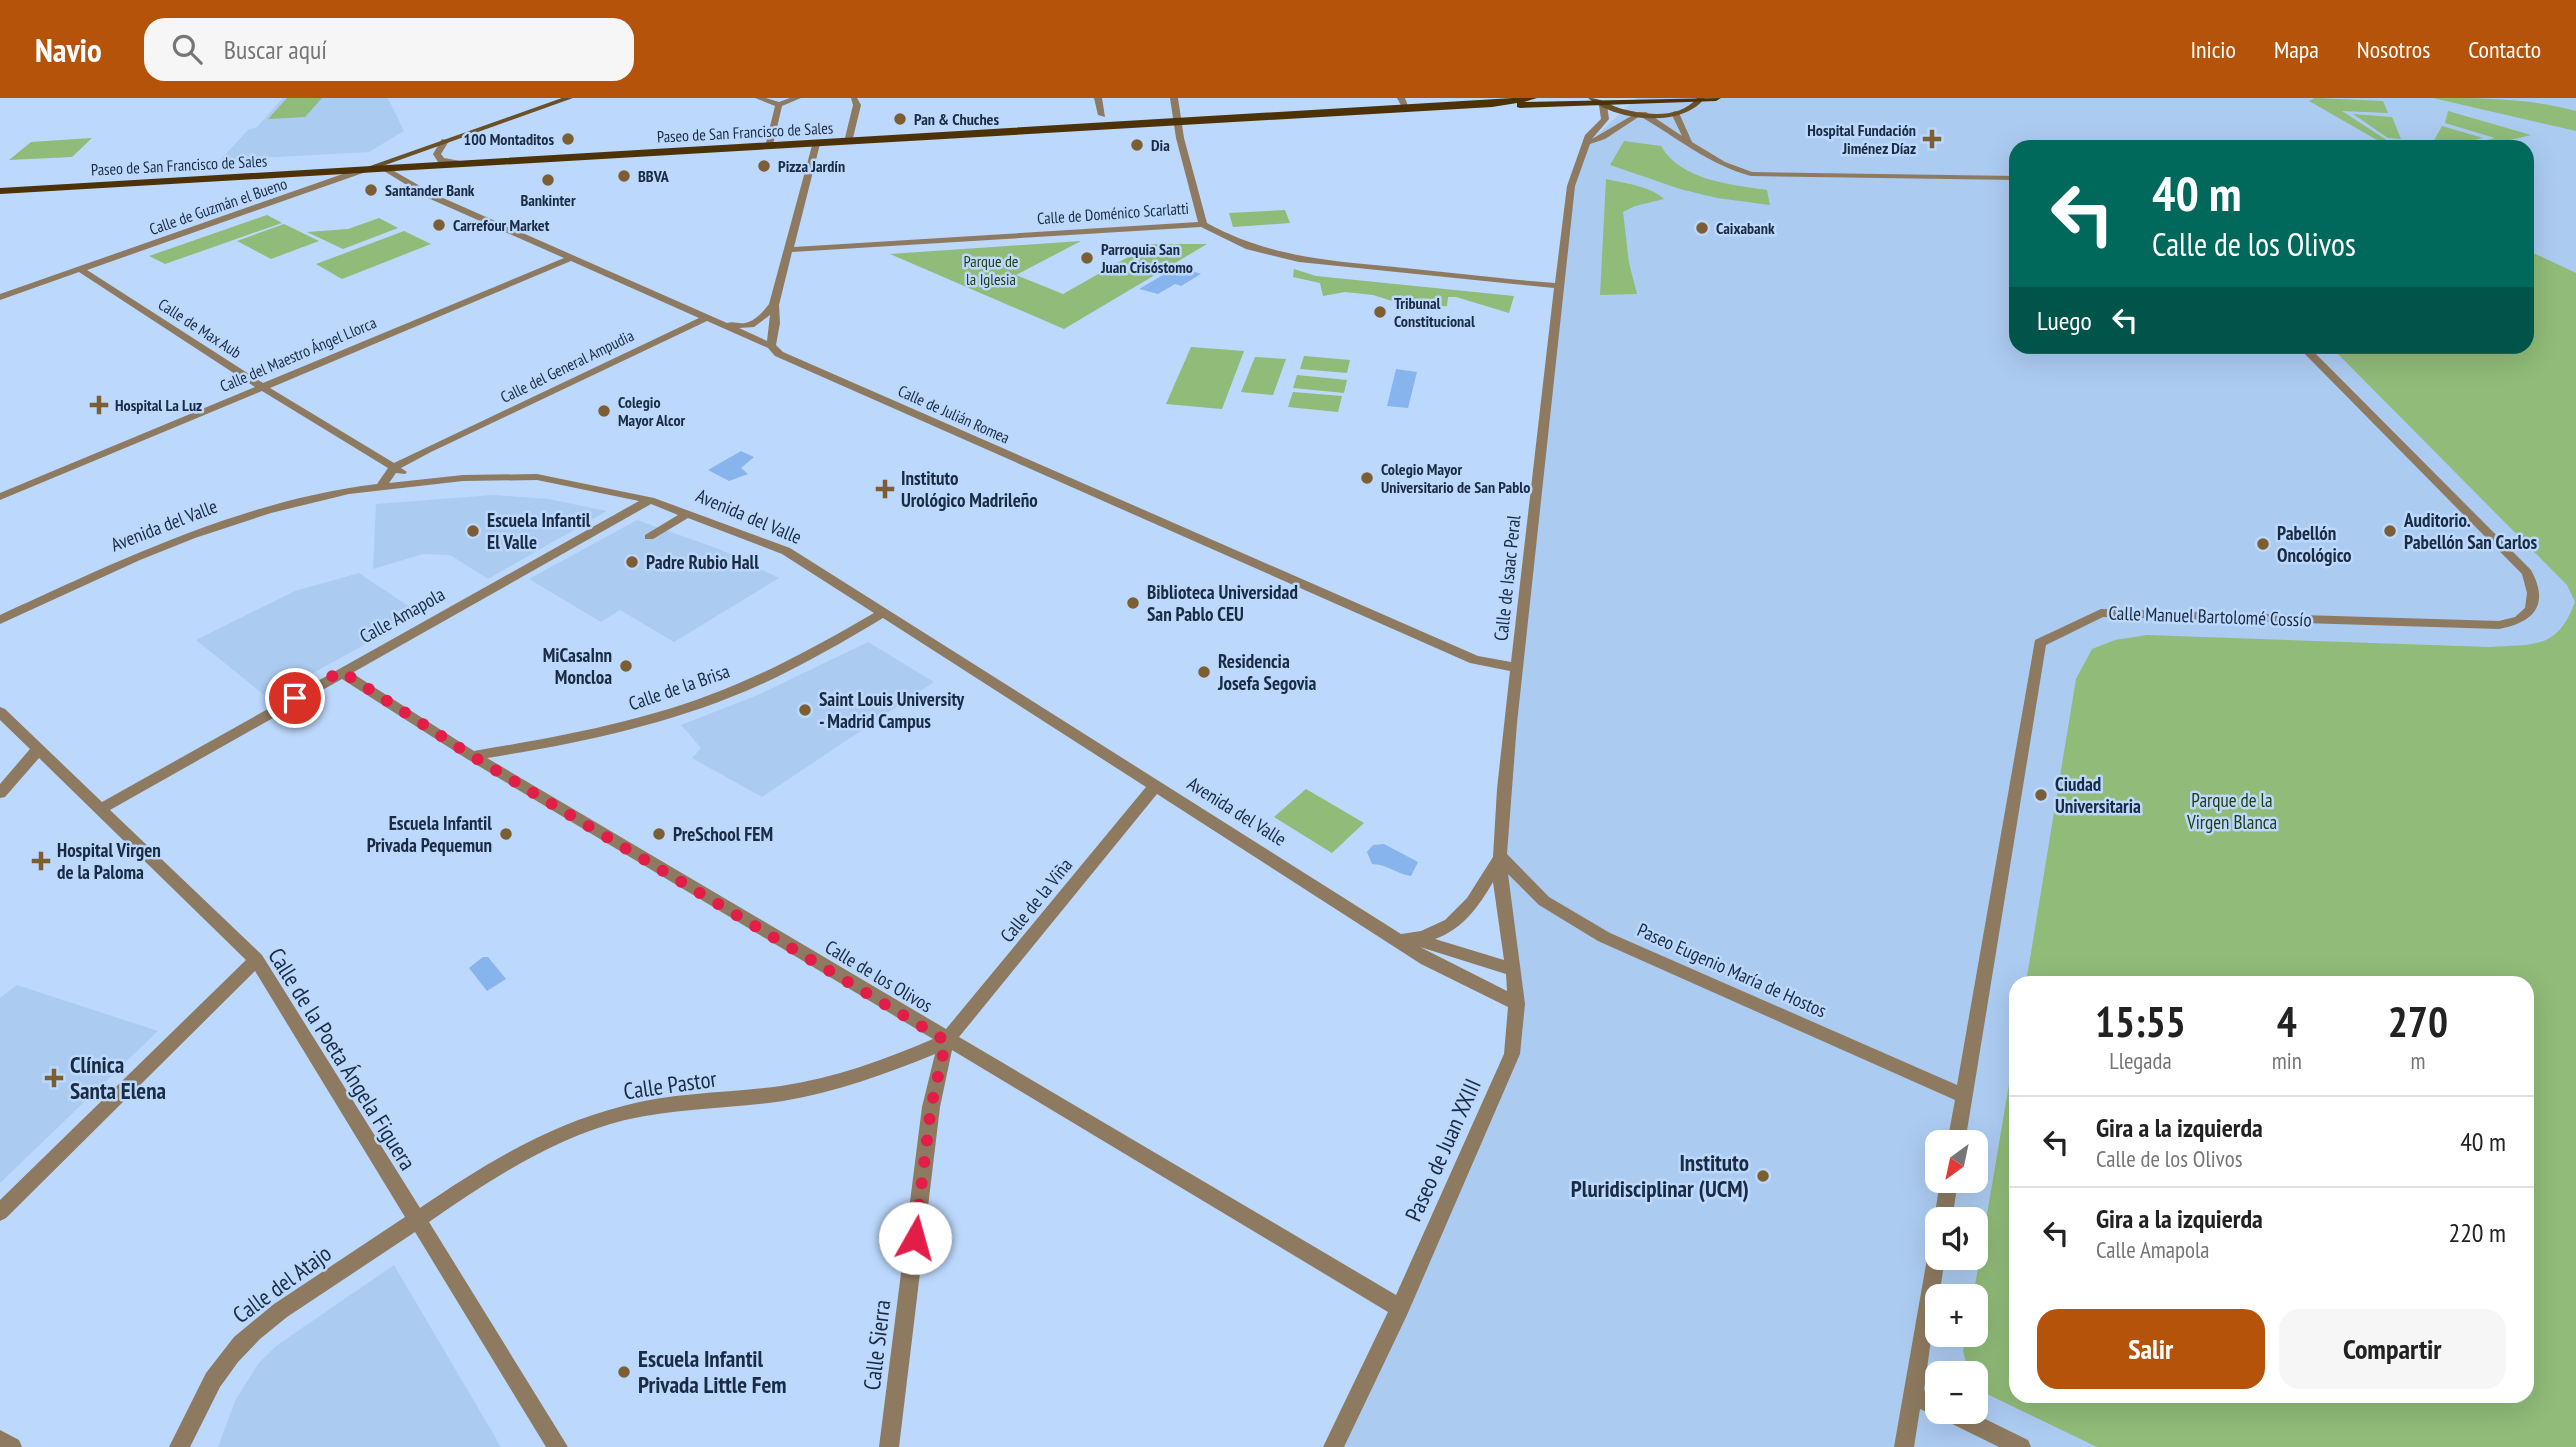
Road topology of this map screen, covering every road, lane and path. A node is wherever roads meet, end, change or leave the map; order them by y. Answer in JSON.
{"nodes":[{"id":1,"x":569,"y":98,"type":"edge"},
{"id":2,"x":759,"y":98,"type":"edge"},
{"id":3,"x":797,"y":98,"type":"edge"},
{"id":4,"x":1098,"y":98,"type":"edge"},
{"id":5,"x":1174,"y":98,"type":"edge"},
{"id":6,"x":1401,"y":98,"type":"edge"},
{"id":7,"x":1532,"y":98,"type":"edge"},
{"id":8,"x":1701,"y":98,"type":"edge"},
{"id":9,"x":1716,"y":98,"type":"edge"},
{"id":10,"x":854,"y":99,"type":"edge"},
{"id":11,"x":1598,"y":102,"type":"edge"},
{"id":12,"x":779,"y":104,"type":"junction"},
{"id":13,"x":1492,"y":104,"type":"junction"},
{"id":14,"x":1407,"y":109,"type":"junction"},
{"id":15,"x":1675,"y":113,"type":"junction"},
{"id":16,"x":1641,"y":114,"type":"junction"},
{"id":17,"x":1102,"y":115,"type":"dead end"},
{"id":18,"x":1178,"y":122,"type":"junction"},
{"id":19,"x":445,"y":141,"type":"junction"},
{"id":20,"x":1689,"y":141,"type":"junction"},
{"id":21,"x":848,"y":142,"type":"junction"},
{"id":22,"x":1589,"y":142,"type":"junction"},
{"id":23,"x":816,"y":144,"type":"junction"},
{"id":24,"x":769,"y":147,"type":"junction"},
{"id":25,"x":463,"y":164,"type":"junction"},
{"id":26,"x":387,"y":169,"type":"junction"},
{"id":27,"x":360,"y":171,"type":"junction"},
{"id":28,"x":2009,"y":178,"type":"edge"},
{"id":29,"x":0,"y":191,"type":"edge"},
{"id":30,"x":1203,"y":224,"type":"junction"},
{"id":31,"x":787,"y":250,"type":"junction"},
{"id":32,"x":571,"y":258,"type":"junction"},
{"id":33,"x":80,"y":269,"type":"junction"},
{"id":34,"x":1558,"y":286,"type":"junction"},
{"id":35,"x":0,"y":297,"type":"edge"},
{"id":36,"x":774,"y":305,"type":"junction"},
{"id":37,"x":706,"y":318,"type":"junction"},
{"id":38,"x":771,"y":346,"type":"junction"},
{"id":39,"x":2310,"y":354,"type":"edge"},
{"id":40,"x":262,"y":387,"type":"junction"},
{"id":41,"x":394,"y":467,"type":"junction"},
{"id":42,"x":401,"y":483,"type":"junction"},
{"id":43,"x":382,"y":486,"type":"junction"},
{"id":44,"x":0,"y":497,"type":"edge"},
{"id":45,"x":650,"y":500,"type":"junction"},
{"id":46,"x":689,"y":513,"type":"junction"},
{"id":47,"x":649,"y":537,"type":"dead end"},
{"id":48,"x":884,"y":612,"type":"junction"},
{"id":49,"x":0,"y":620,"type":"edge"},
{"id":50,"x":1517,"y":668,"type":"junction"},
{"id":51,"x":341,"y":671,"type":"junction"},
{"id":52,"x":0,"y":712,"type":"edge"},
{"id":53,"x":39,"y":748,"type":"junction"},
{"id":54,"x":472,"y":756,"type":"junction"},
{"id":55,"x":1156,"y":785,"type":"junction"},
{"id":56,"x":0,"y":793,"type":"edge"},
{"id":57,"x":102,"y":808,"type":"junction"},
{"id":58,"x":1500,"y":856,"type":"junction"},
{"id":59,"x":1410,"y":939,"type":"junction"},
{"id":60,"x":256,"y":960,"type":"junction"},
{"id":61,"x":1514,"y":970,"type":"junction"},
{"id":62,"x":1517,"y":1004,"type":"junction"},
{"id":63,"x":946,"y":1041,"type":"junction"},
{"id":64,"x":1964,"y":1096,"type":"junction"},
{"id":65,"x":1958,"y":1130,"type":"edge"},
{"id":66,"x":0,"y":1212,"type":"edge"},
{"id":67,"x":418,"y":1221,"type":"junction"},
{"id":68,"x":1934,"y":1270,"type":"edge"},
{"id":69,"x":1399,"y":1308,"type":"junction"},
{"id":70,"x":1913,"y":1395,"type":"junction"},
{"id":71,"x":1925,"y":1401,"type":"edge"},
{"id":72,"x":1974,"y":1424,"type":"edge"},
{"id":73,"x":0,"y":1440,"type":"edge"},
{"id":74,"x":12,"y":1447,"type":"edge"},
{"id":75,"x":179,"y":1447,"type":"edge"},
{"id":76,"x":558,"y":1447,"type":"edge"},
{"id":77,"x":889,"y":1447,"type":"edge"},
{"id":78,"x":1333,"y":1447,"type":"edge"},
{"id":79,"x":1904,"y":1447,"type":"edge"},
{"id":80,"x":2021,"y":1447,"type":"edge"}],
"edges":[{"from":1,"to":19,"type":"street","name":"Calle de Guzmán el Bueno"},
{"from":2,"to":12,"type":"street"},
{"from":3,"to":12,"type":"street"},
{"from":4,"to":17,"type":"street"},
{"from":5,"to":18,"type":"street"},
{"from":6,"to":14,"type":"street"},
{"from":7,"to":13,"type":"main road","name":"Paseo de San Francisco de Sales"},
{"from":8,"to":9,"type":"main road","name":"Paseo de San Francisco de Sales"},
{"from":8,"to":11,"type":"main road","name":"Paseo de San Francisco de Sales"},
{"from":8,"to":15,"type":"street"},
{"from":10,"to":21,"type":"street"},
{"from":11,"to":13,"type":"main road","name":"Paseo de San Francisco de Sales"},
{"from":11,"to":16,"type":"street"},
{"from":11,"to":22,"type":"street","name":"Calle de Isaac Peral"},
{"from":12,"to":24,"type":"street"},
{"from":13,"to":14,"type":"main road","name":"Paseo de San Francisco de Sales"},
{"from":14,"to":18,"type":"main road","name":"Paseo de San Francisco de Sales"},
{"from":15,"to":16,"type":"street"},
{"from":15,"to":20,"type":"street"},
{"from":16,"to":20,"type":"street"},
{"from":16,"to":22,"type":"street"},
{"from":18,"to":21,"type":"main road","name":"Paseo de San Francisco de Sales"},
{"from":18,"to":30,"type":"street"},
{"from":19,"to":25,"type":"street"},
{"from":19,"to":27,"type":"street","name":"Calle de Guzmán el Bueno"},
{"from":20,"to":28,"type":"street"},
{"from":21,"to":23,"type":"main road","name":"Paseo de San Francisco de Sales"},
{"from":22,"to":34,"type":"street","name":"Calle de Isaac Peral"},
{"from":23,"to":24,"type":"main road","name":"Paseo de San Francisco de Sales"},
{"from":23,"to":31,"type":"street"},
{"from":24,"to":25,"type":"main road","name":"Paseo de San Francisco de Sales"},
{"from":25,"to":26,"type":"main road","name":"Paseo de San Francisco de Sales"},
{"from":26,"to":27,"type":"main road","name":"Paseo de San Francisco de Sales"},
{"from":26,"to":32,"type":"street","name":"Calle de Julián Romea"},
{"from":27,"to":29,"type":"main road","name":"Paseo de San Francisco de Sales"},
{"from":27,"to":33,"type":"street","name":"Calle de Guzmán el Bueno"},
{"from":30,"to":31,"type":"street","name":"Calle de Doménico Scarlatti"},
{"from":30,"to":34,"type":"street","name":"Calle de Doménico Scarlatti"},
{"from":31,"to":36,"type":"street"},
{"from":32,"to":37,"type":"street","name":"Calle de Julián Romea"},
{"from":32,"to":40,"type":"street","name":"Calle del Maestro Ángel Llorca"},
{"from":33,"to":35,"type":"street","name":"Calle de Guzmán el Bueno"},
{"from":33,"to":40,"type":"street","name":"Calle de Max Aub"},
{"from":34,"to":50,"type":"street","name":"Calle de Isaac Peral"},
{"from":36,"to":37,"type":"street"},
{"from":36,"to":38,"type":"street"},
{"from":37,"to":38,"type":"street","name":"Calle de Julián Romea"},
{"from":37,"to":41,"type":"street","name":"Calle del General Ampudia"},
{"from":38,"to":50,"type":"street","name":"Calle de Julián Romea"},
{"from":39,"to":64,"type":"street","name":"Calle Manuel Bartolomé Cossío"},
{"from":40,"to":41,"type":"street","name":"Calle de Max Aub"},
{"from":40,"to":44,"type":"street","name":"Calle del Maestro Ángel Llorca"},
{"from":41,"to":42,"type":"street"},
{"from":41,"to":43,"type":"street"},
{"from":42,"to":43,"type":"street","name":"Avenida del Valle"},
{"from":42,"to":45,"type":"street","name":"Avenida del Valle"},
{"from":43,"to":49,"type":"street","name":"Avenida del Valle"},
{"from":45,"to":46,"type":"street","name":"Avenida del Valle"},
{"from":45,"to":51,"type":"street","name":"Calle Amapola"},
{"from":46,"to":47,"type":"street"},
{"from":46,"to":48,"type":"street","name":"Avenida del Valle"},
{"from":48,"to":54,"type":"street","name":"Calle de la Brisa"},
{"from":48,"to":55,"type":"street","name":"Avenida del Valle"},
{"from":50,"to":58,"type":"street","name":"Calle de Isaac Peral"},
{"from":51,"to":54,"type":"street","name":"Calle de los Olivos"},
{"from":51,"to":57,"type":"street","name":"Calle Amapola"},
{"from":52,"to":53,"type":"street","name":"Calle de la Poeta Ángela Figuera"},
{"from":53,"to":56,"type":"street"},
{"from":53,"to":57,"type":"street","name":"Calle de la Poeta Ángela Figuera"},
{"from":54,"to":63,"type":"street","name":"Calle de los Olivos"},
{"from":55,"to":59,"type":"street","name":"Avenida del Valle"},
{"from":55,"to":63,"type":"street","name":"Calle de la Viña"},
{"from":57,"to":60,"type":"street","name":"Calle de la Poeta Ángela Figuera"},
{"from":58,"to":59,"type":"street"},
{"from":58,"to":61,"type":"street","name":"Paseo de Juan XXIII"},
{"from":58,"to":64,"type":"street","name":"Paseo Eugenio María de Hostos"},
{"from":59,"to":61,"type":"street","name":"Avenida del Valle"},
{"from":59,"to":62,"type":"street","name":"Avenida del Valle"},
{"from":60,"to":66,"type":"street"},
{"from":60,"to":67,"type":"street","name":"Calle de la Poeta Ángela Figuera"},
{"from":61,"to":62,"type":"street","name":"Paseo de Juan XXIII"},
{"from":62,"to":69,"type":"street","name":"Paseo de Juan XXIII"},
{"from":63,"to":67,"type":"street","name":"Calle Pastor"},
{"from":63,"to":69,"type":"street","name":"Calle de los Olivos"},
{"from":63,"to":77,"type":"street","name":"Calle Sierra"},
{"from":64,"to":65,"type":"street","name":"Calle Manuel Bartolomé Cossío"},
{"from":67,"to":75,"type":"street","name":"Calle del Atajo"},
{"from":67,"to":76,"type":"street","name":"Calle de la Poeta Ángela Figuera"},
{"from":68,"to":70,"type":"street"},
{"from":69,"to":78,"type":"street","name":"Paseo de Juan XXIII"},
{"from":70,"to":71,"type":"street"},
{"from":70,"to":79,"type":"street"},
{"from":72,"to":80,"type":"street"},
{"from":73,"to":74,"type":"street"}]}
